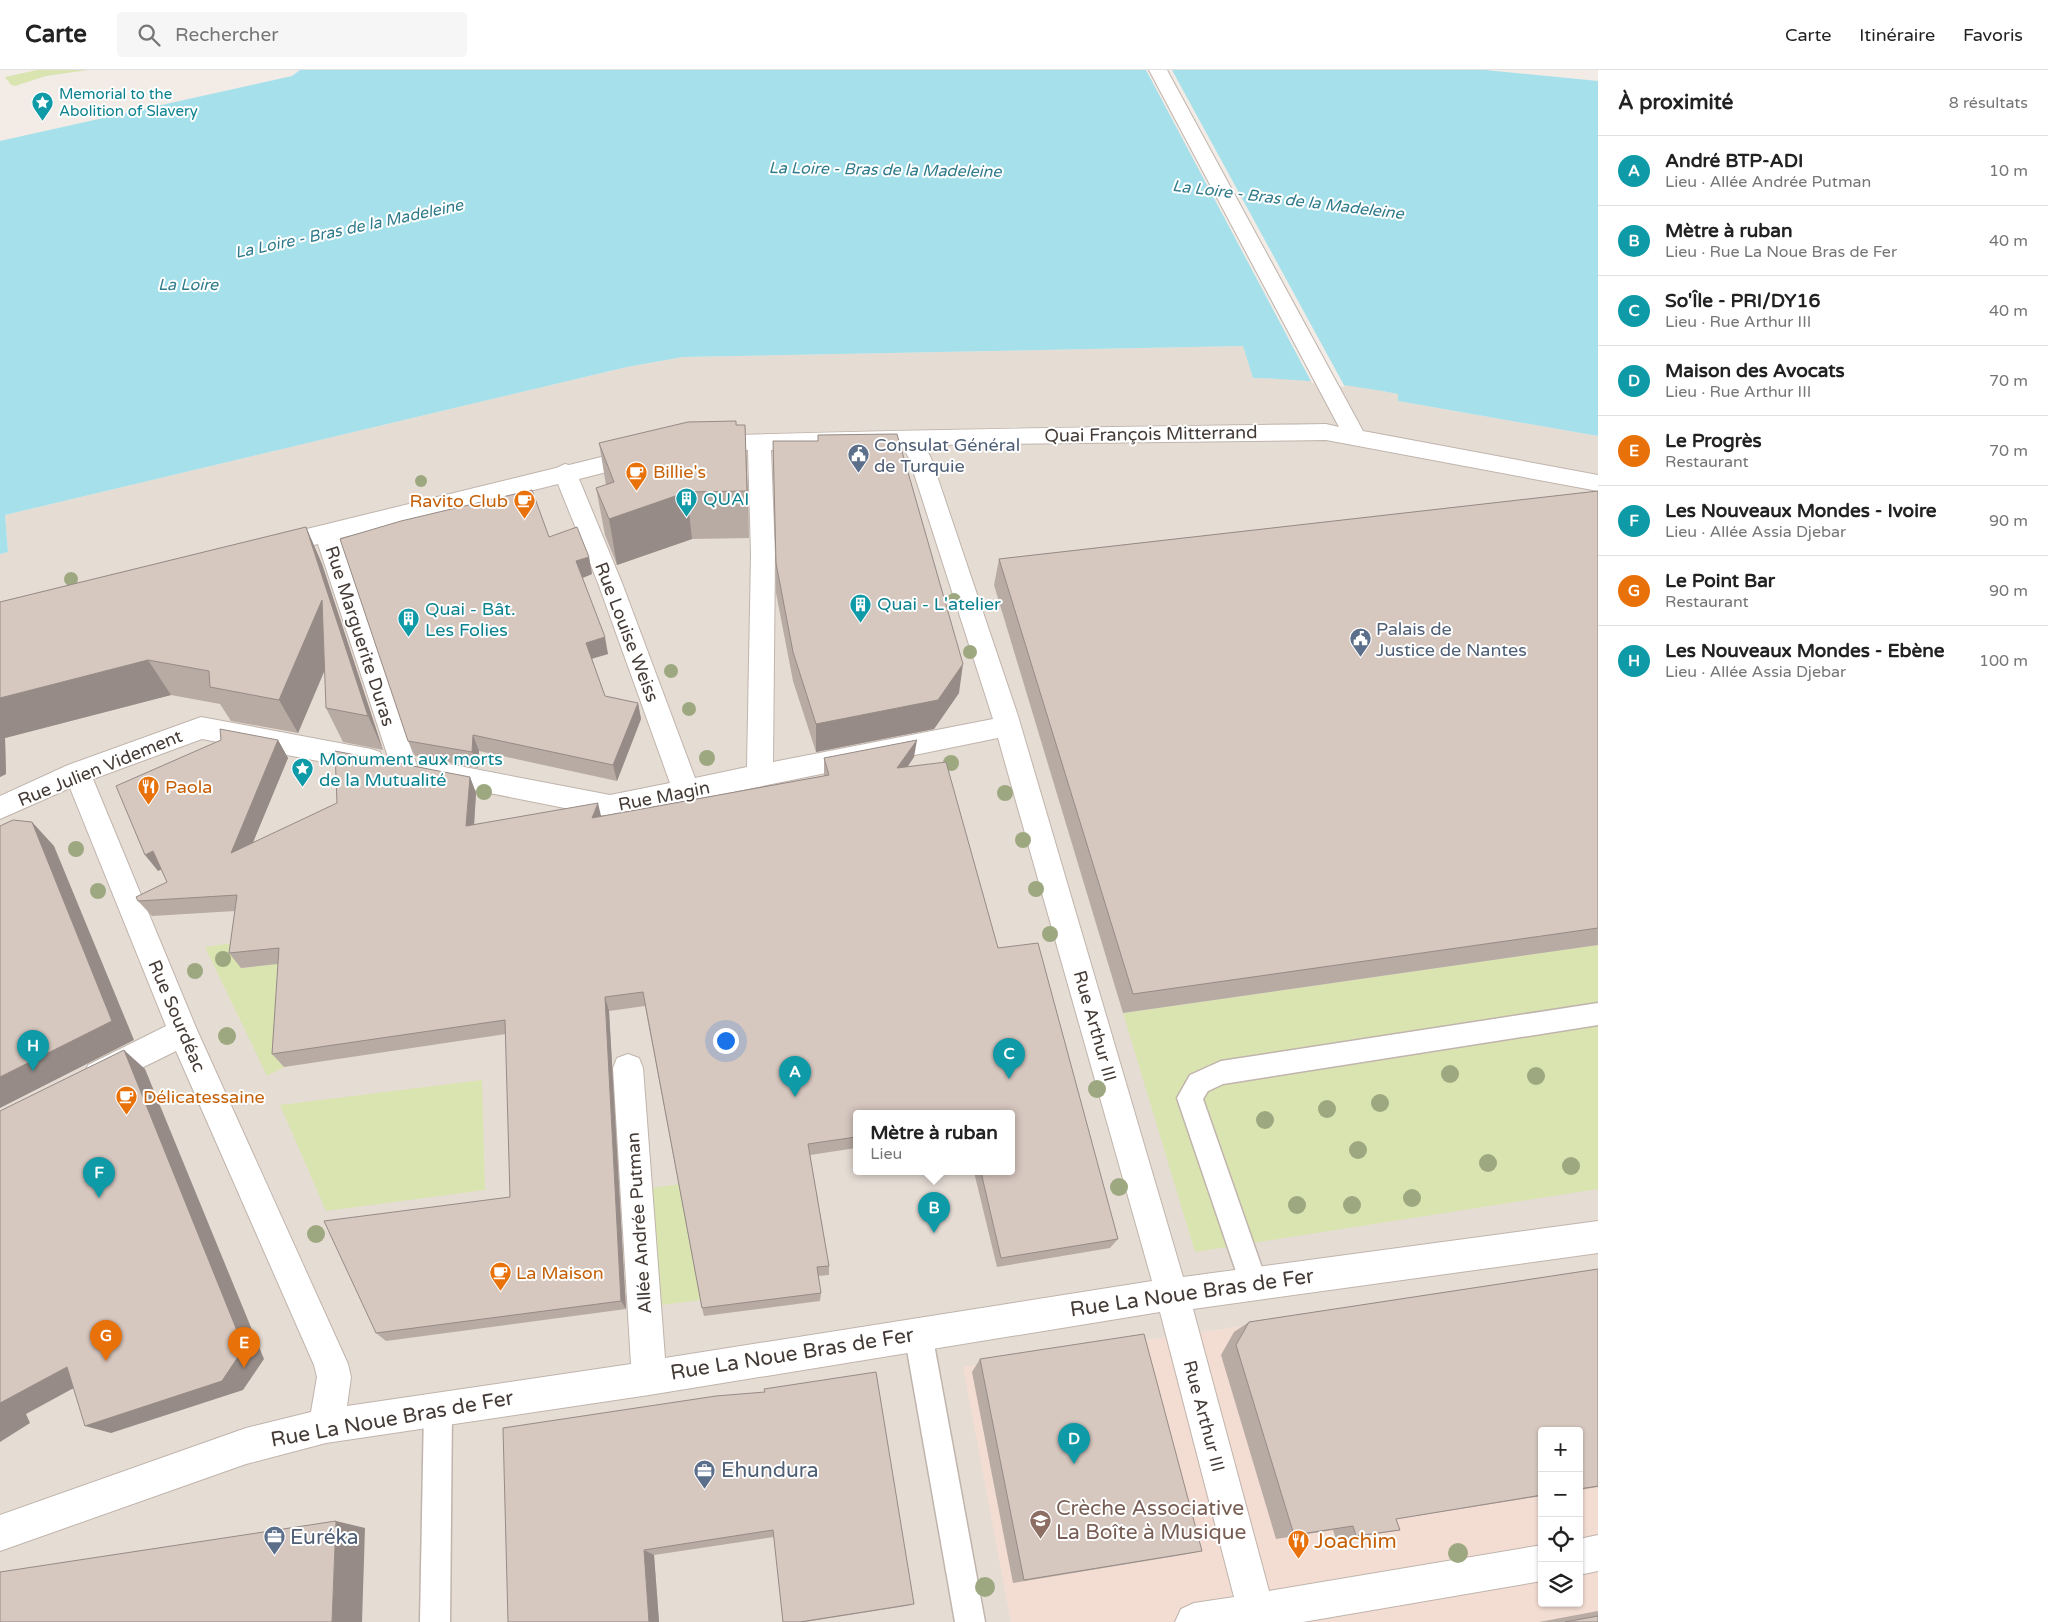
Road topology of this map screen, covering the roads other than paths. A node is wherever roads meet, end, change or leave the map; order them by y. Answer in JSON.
{"nodes":[{"id":1,"x":1158,"y":70,"type":"edge"},
{"id":2,"x":908,"y":437,"type":"junction"},
{"id":3,"x":1356,"y":438,"type":"junction"},
{"id":4,"x":760,"y":441,"type":"junction"},
{"id":5,"x":691,"y":446,"type":"edge"},
{"id":6,"x":662,"y":451,"type":"edge"},
{"id":7,"x":565,"y":472,"type":"junction"},
{"id":8,"x":1598,"y":483,"type":"edge"},
{"id":9,"x":326,"y":533,"type":"junction"},
{"id":10,"x":250,"y":552,"type":"edge"},
{"id":11,"x":1008,"y":726,"type":"junction"},
{"id":12,"x":201,"y":728,"type":"joint"},
{"id":13,"x":404,"y":766,"type":"junction"},
{"id":14,"x":77,"y":773,"type":"junction"},
{"id":15,"x":760,"y":777,"type":"junction"},
{"id":16,"x":687,"y":792,"type":"junction"},
{"id":17,"x":0,"y":808,"type":"edge"},
{"id":18,"x":1598,"y":1014,"type":"edge"},
{"id":19,"x":182,"y":1032,"type":"junction"},
{"id":20,"x":628,"y":1068,"type":"dead end"},
{"id":21,"x":78,"y":1086,"type":"edge"},
{"id":22,"x":1598,"y":1237,"type":"edge"},
{"id":23,"x":1254,"y":1285,"type":"junction"},
{"id":24,"x":1172,"y":1294,"type":"junction"},
{"id":25,"x":918,"y":1333,"type":"junction"},
{"id":26,"x":649,"y":1378,"type":"junction"},
{"id":27,"x":438,"y":1410,"type":"junction"},
{"id":28,"x":326,"y":1426,"type":"junction"},
{"id":29,"x":0,"y":1533,"type":"edge"},
{"id":30,"x":1598,"y":1554,"type":"edge"},
{"id":31,"x":1583,"y":1556,"type":"edge"},
{"id":32,"x":1538,"y":1564,"type":"edge"},
{"id":33,"x":1258,"y":1616,"type":"edge"},
{"id":34,"x":436,"y":1622,"type":"edge"},
{"id":35,"x":970,"y":1622,"type":"edge"},
{"id":36,"x":1194,"y":1622,"type":"edge"}],
"edges":[{"from":1,"to":3,"type":"street"},
{"from":2,"to":3,"type":"street","name":"Quai François Mitterrand"},
{"from":2,"to":4,"type":"street","name":"Quai François Mitterrand"},
{"from":2,"to":11,"type":"street","name":"Rue Arthur III"},
{"from":3,"to":8,"type":"street","name":"Quai François Mitterrand"},
{"from":4,"to":5,"type":"street","name":"Quai François Mitterrand"},
{"from":4,"to":15,"type":"street"},
{"from":6,"to":7,"type":"street"},
{"from":7,"to":9,"type":"street"},
{"from":7,"to":16,"type":"street","name":"Rue Louise Weiss"},
{"from":9,"to":10,"type":"street"},
{"from":9,"to":13,"type":"street","name":"Rue Marguerite Duras"},
{"from":11,"to":15,"type":"street","name":"Rue Magin"},
{"from":11,"to":24,"type":"street","name":"Rue Arthur III"},
{"from":12,"to":13,"type":"street","name":"Rue Magin"},
{"from":12,"to":14,"type":"street","name":"Rue Julien Videment"},
{"from":13,"to":16,"type":"street","name":"Rue Magin"},
{"from":14,"to":17,"type":"street","name":"Rue Julien Videment"},
{"from":14,"to":19,"type":"street","name":"Rue Sourdéac"},
{"from":15,"to":16,"type":"street","name":"Rue Magin"},
{"from":18,"to":23,"type":"lane"},
{"from":19,"to":21,"type":"street"},
{"from":19,"to":28,"type":"street","name":"Rue Sourdéac"},
{"from":20,"to":26,"type":"street","name":"Allée Andrée Putman"},
{"from":22,"to":23,"type":"street","name":"Rue La Noue Bras de Fer"},
{"from":23,"to":24,"type":"street","name":"Rue La Noue Bras de Fer"},
{"from":24,"to":25,"type":"street","name":"Rue La Noue Bras de Fer"},
{"from":24,"to":33,"type":"street","name":"Rue Arthur III"},
{"from":25,"to":26,"type":"street","name":"Rue La Noue Bras de Fer"},
{"from":25,"to":35,"type":"lane"},
{"from":26,"to":27,"type":"street","name":"Rue La Noue Bras de Fer"},
{"from":27,"to":28,"type":"street","name":"Rue La Noue Bras de Fer"},
{"from":27,"to":34,"type":"lane"},
{"from":28,"to":29,"type":"street","name":"Rue La Noue Bras de Fer"},
{"from":30,"to":31,"type":"street"},
{"from":32,"to":33,"type":"street"},
{"from":33,"to":36,"type":"street"}]}
